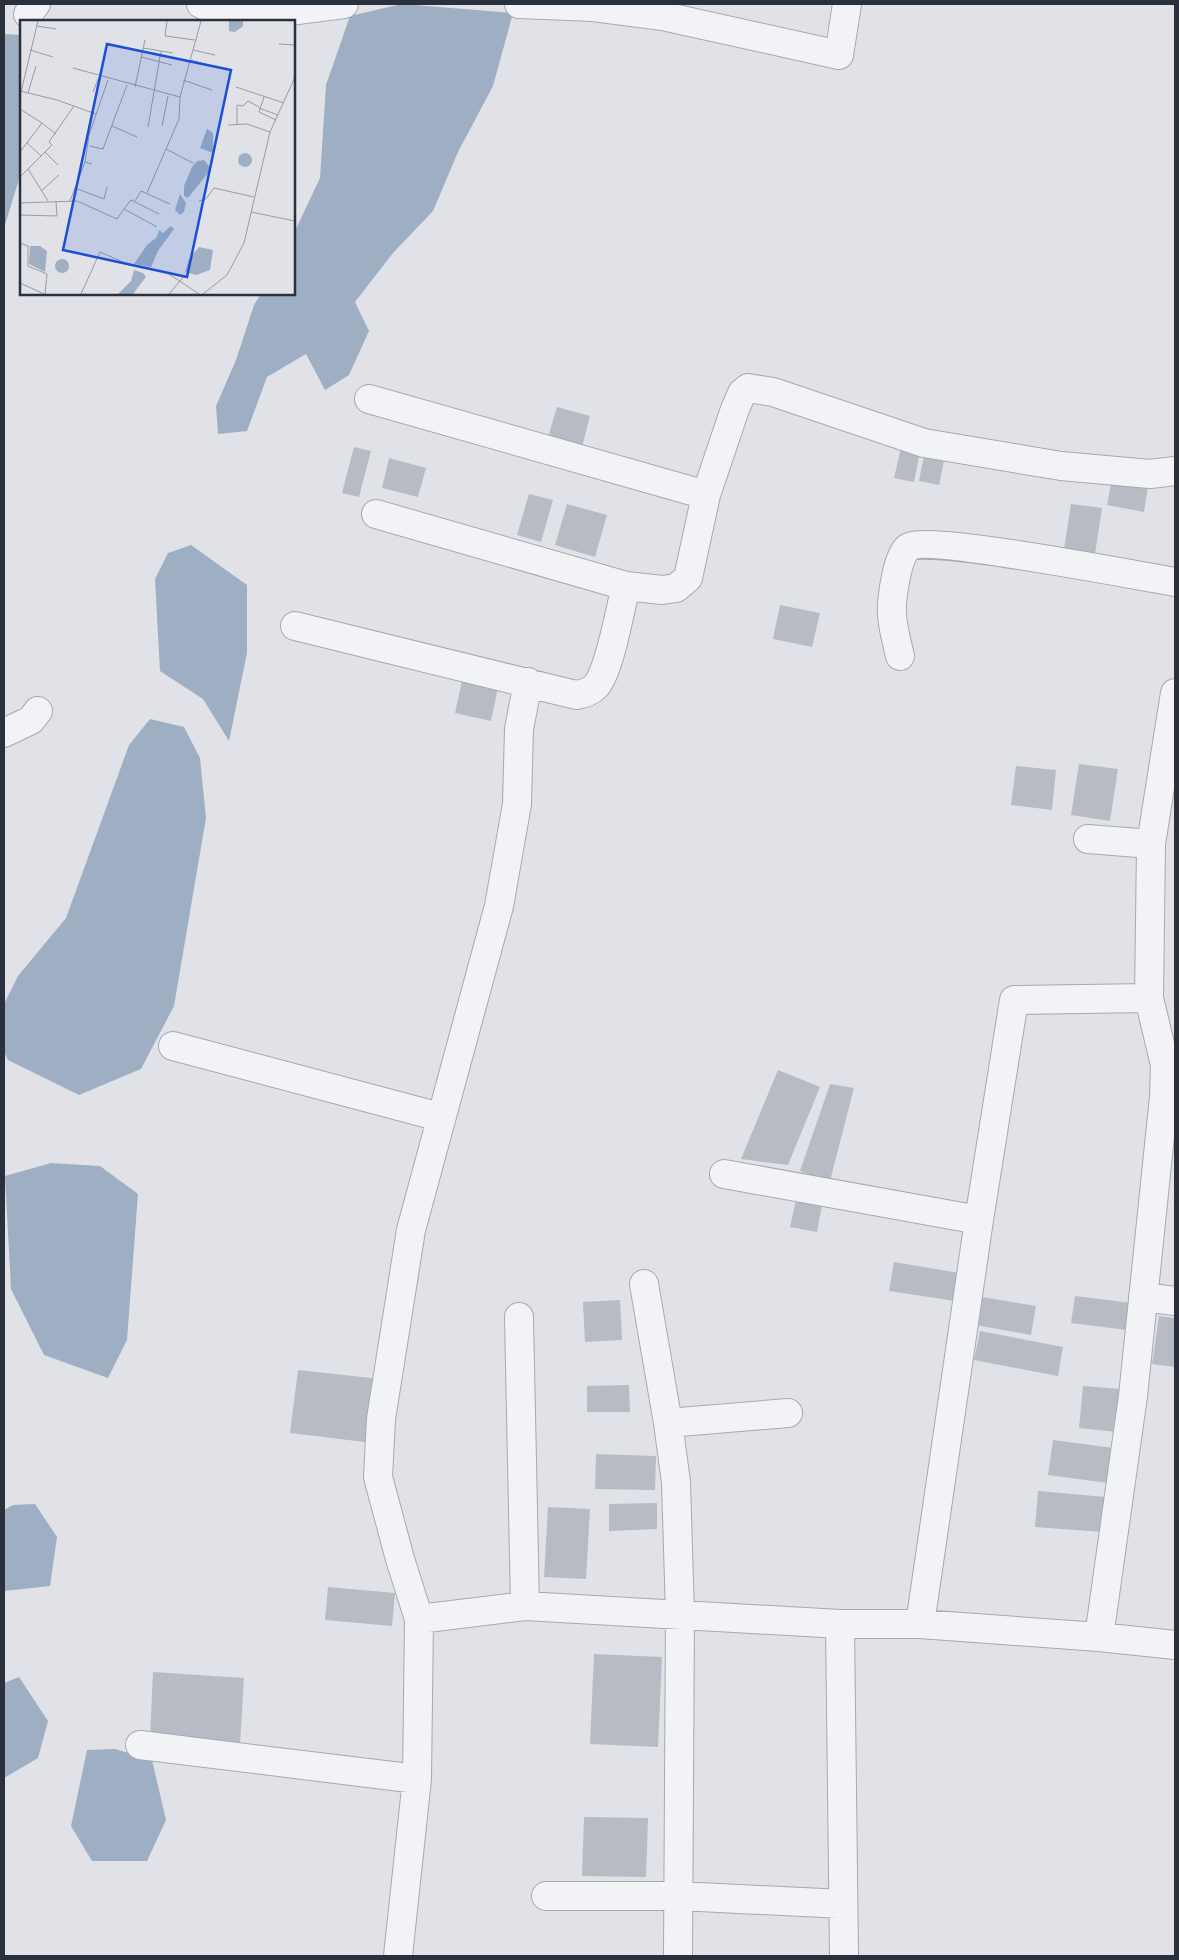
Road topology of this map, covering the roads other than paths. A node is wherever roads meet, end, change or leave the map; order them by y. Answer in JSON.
{"nodes":[{"id":1,"x":201,"y":4,"type":"edge"},
{"id":2,"x":344,"y":4,"type":"edge"},
{"id":3,"x":518,"y":4,"type":"edge"},
{"id":4,"x":847,"y":4,"type":"edge"},
{"id":5,"x":369,"y":399,"type":"dead end"},
{"id":6,"x":1175,"y":471,"type":"edge"},
{"id":7,"x":706,"y":495,"type":"junction"},
{"id":8,"x":376,"y":514,"type":"dead end"},
{"id":9,"x":1175,"y":582,"type":"edge"},
{"id":10,"x":626,"y":586,"type":"junction"},
{"id":11,"x":295,"y":626,"type":"dead end"},
{"id":12,"x":900,"y":656,"type":"dead end"},
{"id":13,"x":528,"y":682,"type":"junction"},
{"id":14,"x":1175,"y":692,"type":"edge"},
{"id":15,"x":38,"y":711,"type":"dead end"},
{"id":16,"x":4,"y":733,"type":"edge"},
{"id":17,"x":1088,"y":839,"type":"dead end"},
{"id":18,"x":1150,"y":844,"type":"junction"},
{"id":19,"x":1149,"y":998,"type":"junction"},
{"id":20,"x":173,"y":1046,"type":"dead end"},
{"id":21,"x":440,"y":1117,"type":"junction"},
{"id":22,"x":724,"y":1174,"type":"dead end"},
{"id":23,"x":979,"y":1220,"type":"junction"},
{"id":24,"x":644,"y":1284,"type":"dead end"},
{"id":25,"x":1143,"y":1297,"type":"junction"},
{"id":26,"x":1175,"y":1301,"type":"edge"},
{"id":27,"x":519,"y":1317,"type":"dead end"},
{"id":28,"x":788,"y":1413,"type":"dead end"},
{"id":29,"x":668,"y":1423,"type":"junction"},
{"id":30,"x":525,"y":1606,"type":"junction"},
{"id":31,"x":680,"y":1614,"type":"junction"},
{"id":32,"x":419,"y":1619,"type":"junction"},
{"id":33,"x":840,"y":1624,"type":"junction"},
{"id":34,"x":920,"y":1624,"type":"junction"},
{"id":35,"x":1099,"y":1636,"type":"junction"},
{"id":36,"x":1175,"y":1645,"type":"edge"},
{"id":37,"x":140,"y":1745,"type":"dead end"},
{"id":38,"x":417,"y":1779,"type":"junction"},
{"id":39,"x":546,"y":1896,"type":"dead end"},
{"id":40,"x":679,"y":1896,"type":"junction"},
{"id":41,"x":843,"y":1904,"type":"junction"},
{"id":42,"x":398,"y":1956,"type":"edge"},
{"id":43,"x":678,"y":1956,"type":"edge"},
{"id":44,"x":844,"y":1956,"type":"edge"}],
"edges":[{"from":1,"to":2,"type":"street"},
{"from":3,"to":4,"type":"street"},
{"from":5,"to":7,"type":"street"},
{"from":6,"to":7,"type":"street"},
{"from":7,"to":10,"type":"street"},
{"from":8,"to":10,"type":"street"},
{"from":9,"to":12,"type":"street"},
{"from":10,"to":13,"type":"street"},
{"from":11,"to":13,"type":"street"},
{"from":13,"to":21,"type":"street"},
{"from":14,"to":18,"type":"street"},
{"from":15,"to":16,"type":"street"},
{"from":17,"to":18,"type":"street"},
{"from":18,"to":19,"type":"street"},
{"from":19,"to":23,"type":"street"},
{"from":19,"to":25,"type":"street"},
{"from":20,"to":21,"type":"street"},
{"from":21,"to":32,"type":"street"},
{"from":22,"to":23,"type":"street"},
{"from":23,"to":34,"type":"street"},
{"from":24,"to":29,"type":"street"},
{"from":25,"to":26,"type":"street"},
{"from":25,"to":35,"type":"street"},
{"from":27,"to":30,"type":"street"},
{"from":28,"to":29,"type":"street"},
{"from":29,"to":31,"type":"street"},
{"from":30,"to":31,"type":"street"},
{"from":30,"to":32,"type":"street"},
{"from":31,"to":33,"type":"street"},
{"from":31,"to":40,"type":"street"},
{"from":32,"to":38,"type":"street"},
{"from":33,"to":34,"type":"street"},
{"from":33,"to":41,"type":"street"},
{"from":34,"to":35,"type":"street"},
{"from":35,"to":36,"type":"street"},
{"from":37,"to":38,"type":"street"},
{"from":38,"to":42,"type":"street"},
{"from":39,"to":40,"type":"street"},
{"from":40,"to":41,"type":"street"},
{"from":40,"to":43,"type":"street"},
{"from":41,"to":44,"type":"street"}]}
